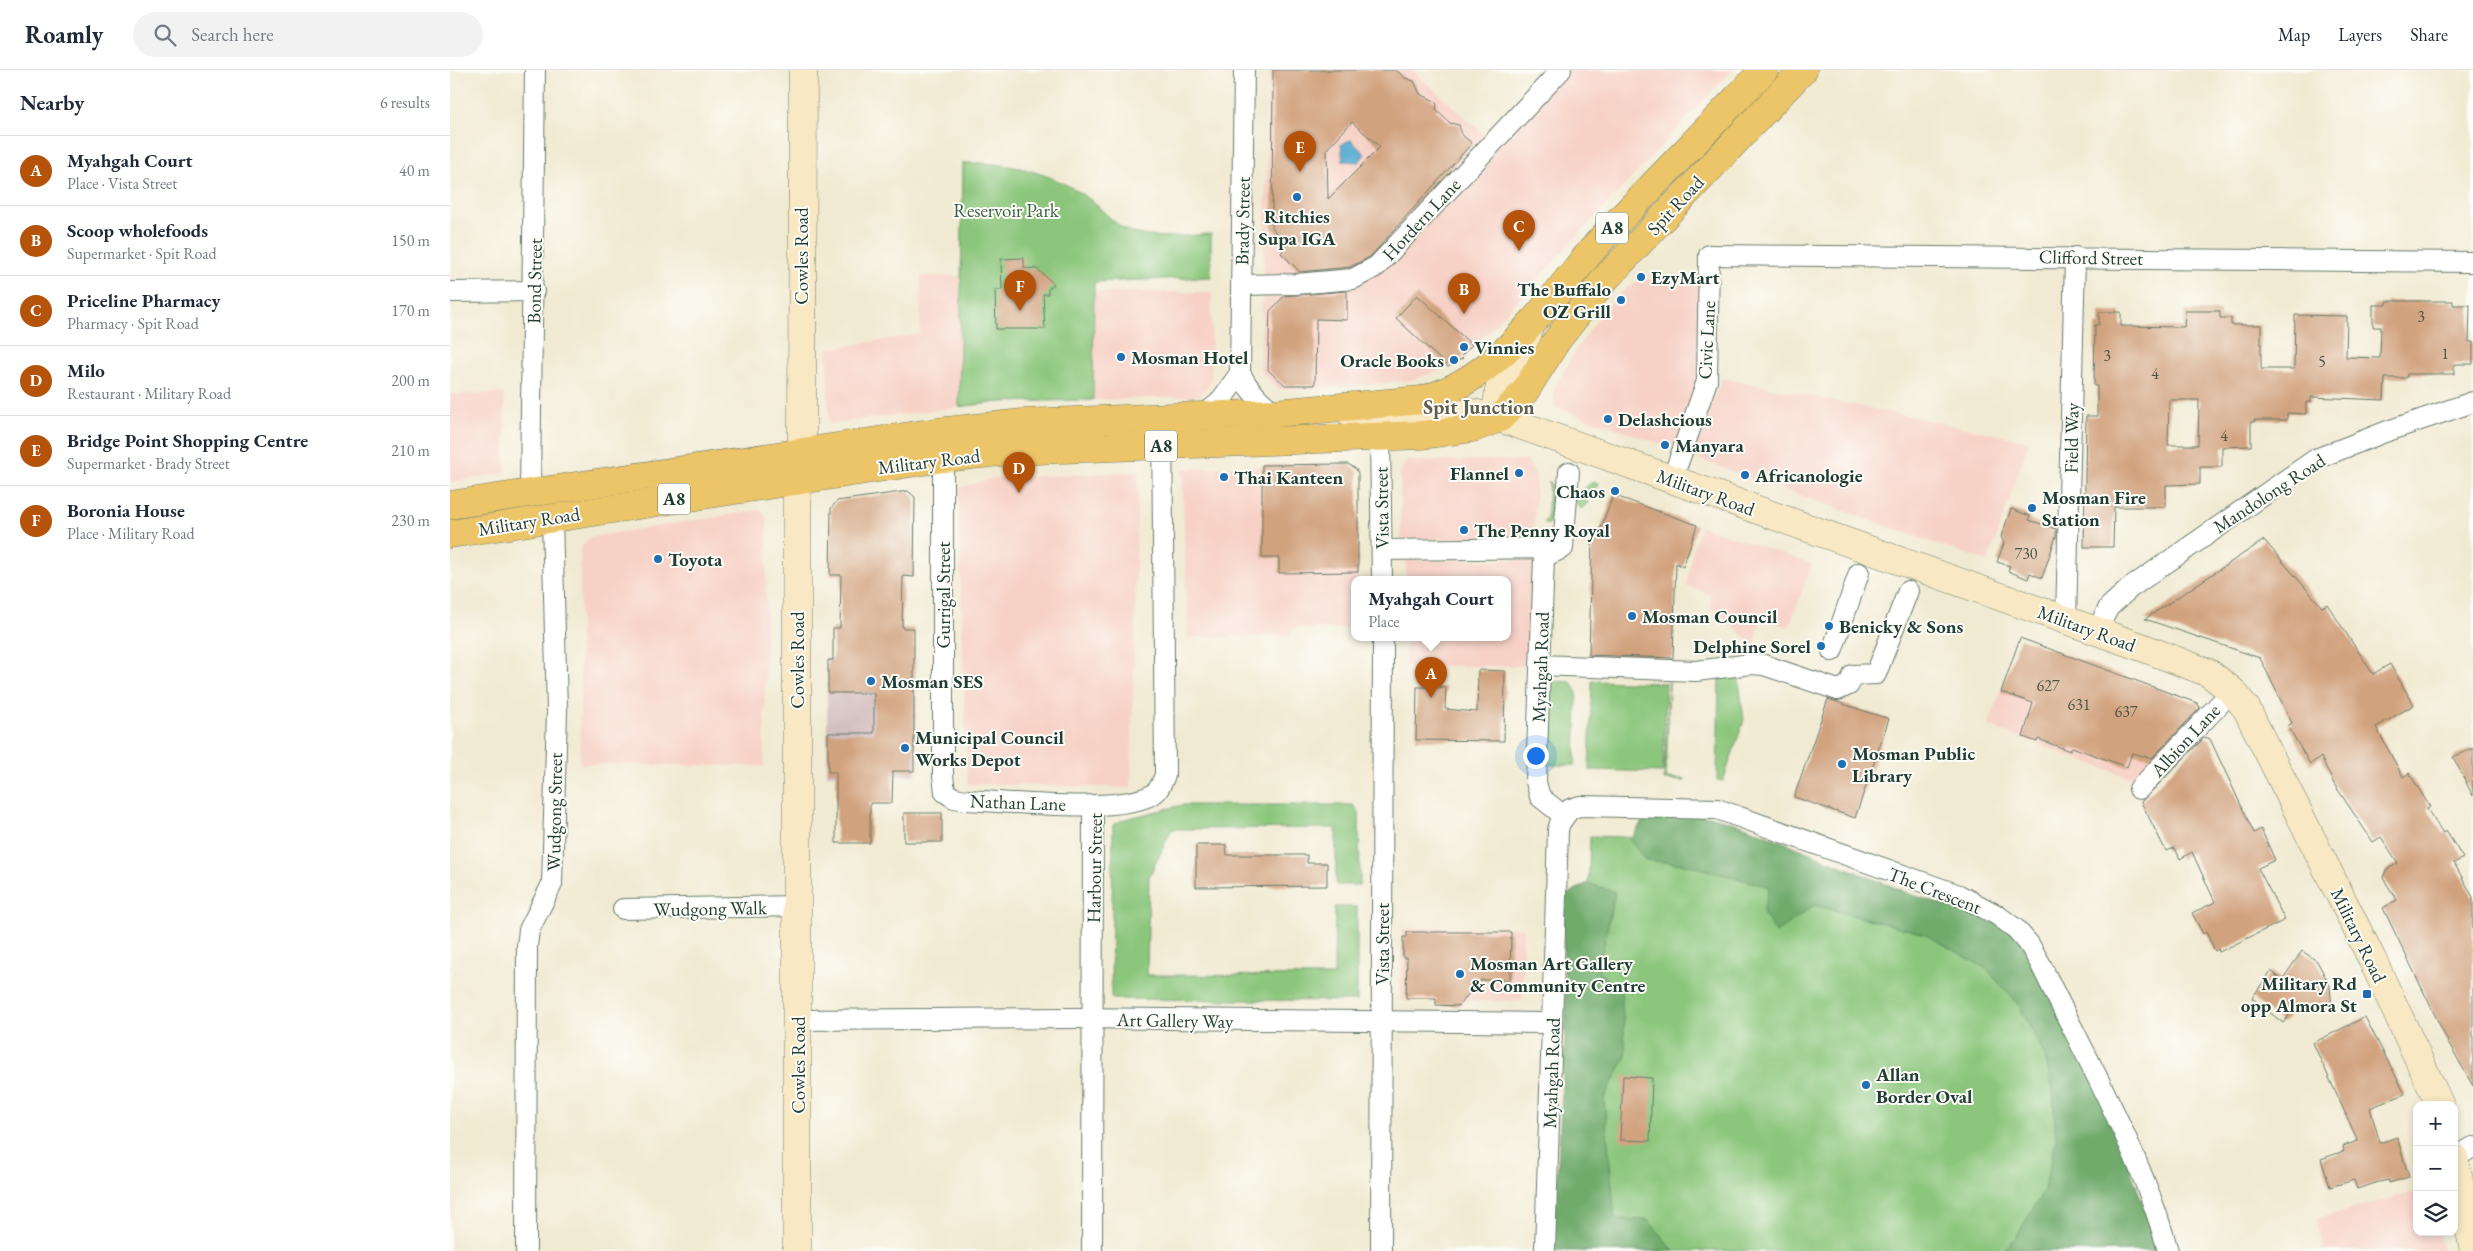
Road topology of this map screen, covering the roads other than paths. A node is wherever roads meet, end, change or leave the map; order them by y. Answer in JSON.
{"nodes":[{"id":1,"x":535,"y":70,"type":"edge"},
{"id":2,"x":803,"y":70,"type":"edge"},
{"id":3,"x":1244,"y":70,"type":"edge"},
{"id":4,"x":1561,"y":70,"type":"edge"},
{"id":5,"x":1764,"y":70,"type":"edge"},
{"id":6,"x":1803,"y":70,"type":"edge"},
{"id":7,"x":1709,"y":255,"type":"joint"},
{"id":8,"x":2075,"y":257,"type":"junction"},
{"id":9,"x":2473,"y":262,"type":"edge"},
{"id":10,"x":1241,"y":285,"type":"junction"},
{"id":11,"x":534,"y":291,"type":"junction"},
{"id":12,"x":450,"y":292,"type":"edge"},
{"id":13,"x":1537,"y":318,"type":"junction"},
{"id":14,"x":1240,"y":373,"type":"junction"},
{"id":15,"x":1468,"y":382,"type":"joint"},
{"id":16,"x":2473,"y":402,"type":"edge"},
{"id":17,"x":1339,"y":408,"type":"junction"},
{"id":18,"x":1276,"y":413,"type":"junction"},
{"id":19,"x":1202,"y":416,"type":"junction"},
{"id":20,"x":1162,"y":418,"type":"junction"},
{"id":21,"x":1500,"y":418,"type":"junction"},
{"id":22,"x":1380,"y":437,"type":"junction"},
{"id":23,"x":1164,"y":446,"type":"junction"},
{"id":24,"x":943,"y":458,"type":"junction"},
{"id":25,"x":799,"y":466,"type":"junction"},
{"id":26,"x":1569,"y":472,"type":"dead end"},
{"id":27,"x":1672,"y":480,"type":"junction"},
{"id":28,"x":530,"y":492,"type":"junction"},
{"id":29,"x":450,"y":505,"type":"edge"},
{"id":30,"x":552,"y":518,"type":"junction"},
{"id":31,"x":450,"y":534,"type":"edge"},
{"id":32,"x":1563,"y":548,"type":"junction"},
{"id":33,"x":1382,"y":550,"type":"junction"},
{"id":34,"x":1859,"y":573,"type":"dead end"},
{"id":35,"x":1382,"y":576,"type":"edge"},
{"id":36,"x":1908,"y":591,"type":"dead end"},
{"id":37,"x":2066,"y":620,"type":"junction"},
{"id":38,"x":2096,"y":632,"type":"junction"},
{"id":39,"x":1382,"y":641,"type":"edge"},
{"id":40,"x":1832,"y":651,"type":"dead end"},
{"id":41,"x":1540,"y":665,"type":"junction"},
{"id":42,"x":2232,"y":690,"type":"junction"},
{"id":43,"x":2139,"y":789,"type":"dead end"},
{"id":44,"x":945,"y":792,"type":"joint"},
{"id":45,"x":1093,"y":805,"type":"junction"},
{"id":46,"x":1564,"y":816,"type":"junction"},
{"id":47,"x":798,"y":906,"type":"junction"},
{"id":48,"x":623,"y":909,"type":"dead end"},
{"id":49,"x":1093,"y":1019,"type":"junction"},
{"id":50,"x":798,"y":1020,"type":"junction"},
{"id":51,"x":1382,"y":1022,"type":"junction"},
{"id":52,"x":1552,"y":1023,"type":"junction"},
{"id":53,"x":2438,"y":1101,"type":"edge"},
{"id":54,"x":2473,"y":1147,"type":"edge"},
{"id":55,"x":2458,"y":1155,"type":"edge"},
{"id":56,"x":2458,"y":1176,"type":"edge"},
{"id":57,"x":2473,"y":1246,"type":"edge"},
{"id":58,"x":526,"y":1251,"type":"edge"},
{"id":59,"x":797,"y":1251,"type":"edge"},
{"id":60,"x":1092,"y":1251,"type":"edge"},
{"id":61,"x":1381,"y":1251,"type":"edge"},
{"id":62,"x":1545,"y":1251,"type":"edge"},
{"id":63,"x":2168,"y":1251,"type":"edge"}],
"edges":[{"from":1,"to":11,"type":"street","name":"Bond Street"},
{"from":2,"to":25,"type":"main road","name":"Cowles Road"},
{"from":3,"to":10,"type":"street","name":"Brady Street"},
{"from":4,"to":10,"type":"street","name":"Hordern Lane"},
{"from":5,"to":13,"type":"highway","name":"Spit Road","number":"A8"},
{"from":6,"to":21,"type":"highway","name":"Spit Road","number":"A8"},
{"from":7,"to":8,"type":"street","name":"Clifford Street"},
{"from":7,"to":27,"type":"street","name":"Civic Lane"},
{"from":8,"to":9,"type":"street","name":"Clifford Street"},
{"from":8,"to":37,"type":"street","name":"Field Way"},
{"from":10,"to":14,"type":"street","name":"Brady Street"},
{"from":11,"to":12,"type":"street"},
{"from":11,"to":28,"type":"street","name":"Bond Street"},
{"from":13,"to":15,"type":"highway","name":"Spit Road","number":"A8"},
{"from":13,"to":21,"type":"main road"},
{"from":14,"to":18,"type":"street"},
{"from":14,"to":19,"type":"street"},
{"from":15,"to":17,"type":"highway","name":"Military Road","number":"A8"},
{"from":16,"to":38,"type":"street","name":"Mandolong Road"},
{"from":17,"to":18,"type":"highway","name":"Military Road","number":"A8"},
{"from":17,"to":21,"type":"main road","name":"Military Road"},
{"from":18,"to":19,"type":"highway","name":"Military Road","number":"A8"},
{"from":19,"to":20,"type":"highway","name":"Military Road","number":"A8"},
{"from":20,"to":23,"type":"street","name":"Harbour Street"},
{"from":20,"to":25,"type":"highway","name":"Military Road","number":"A8"},
{"from":21,"to":22,"type":"highway","name":"Military Road","number":"A8"},
{"from":21,"to":27,"type":"main road","name":"Military Road"},
{"from":22,"to":23,"type":"highway","name":"Military Road","number":"A8"},
{"from":22,"to":33,"type":"street","name":"Vista Street"},
{"from":23,"to":24,"type":"highway","name":"Military Road","number":"A8"},
{"from":23,"to":45,"type":"street","name":"Harbour Street"},
{"from":24,"to":25,"type":"highway","name":"Military Road","number":"A8"},
{"from":24,"to":44,"type":"street","name":"Gurrigal Street"},
{"from":25,"to":28,"type":"highway","name":"Military Road","number":"A8"},
{"from":25,"to":30,"type":"highway","name":"Military Road","number":"A8"},
{"from":25,"to":47,"type":"main road","name":"Cowles Road"},
{"from":26,"to":32,"type":"street"},
{"from":27,"to":37,"type":"main road","name":"Military Road"},
{"from":28,"to":29,"type":"highway","name":"Military Road","number":"A8"},
{"from":30,"to":31,"type":"highway","name":"Military Road","number":"A8"},
{"from":30,"to":58,"type":"street","name":"Wudgong Street"},
{"from":32,"to":33,"type":"street"},
{"from":32,"to":41,"type":"street","name":"Myahgah Road"},
{"from":33,"to":35,"type":"street","name":"Vista Street"},
{"from":34,"to":40,"type":"street"},
{"from":36,"to":41,"type":"street"},
{"from":37,"to":38,"type":"main road","name":"Military Road"},
{"from":38,"to":42,"type":"main road","name":"Military Road"},
{"from":39,"to":51,"type":"street","name":"Vista Street"},
{"from":41,"to":46,"type":"street","name":"Myahgah Road"},
{"from":42,"to":43,"type":"street","name":"Albion Lane"},
{"from":42,"to":53,"type":"main road","name":"Military Road"},
{"from":44,"to":45,"type":"street","name":"Nathan Lane"},
{"from":45,"to":49,"type":"street","name":"Harbour Street"},
{"from":46,"to":52,"type":"street","name":"Myahgah Road"},
{"from":46,"to":63,"type":"street","name":"The Crescent"},
{"from":47,"to":48,"type":"street","name":"Wudgong Walk"},
{"from":47,"to":50,"type":"main road","name":"Cowles Road"},
{"from":49,"to":50,"type":"street","name":"Art Gallery Way"},
{"from":49,"to":51,"type":"street","name":"Art Gallery Way"},
{"from":49,"to":60,"type":"street","name":"Harbour Street"},
{"from":50,"to":59,"type":"main road","name":"Cowles Road"},
{"from":51,"to":52,"type":"street","name":"Art Gallery Way"},
{"from":51,"to":61,"type":"street","name":"Vista Street"},
{"from":52,"to":62,"type":"street","name":"Myahgah Road"},
{"from":54,"to":55,"type":"street"},
{"from":56,"to":57,"type":"main road"}]}
